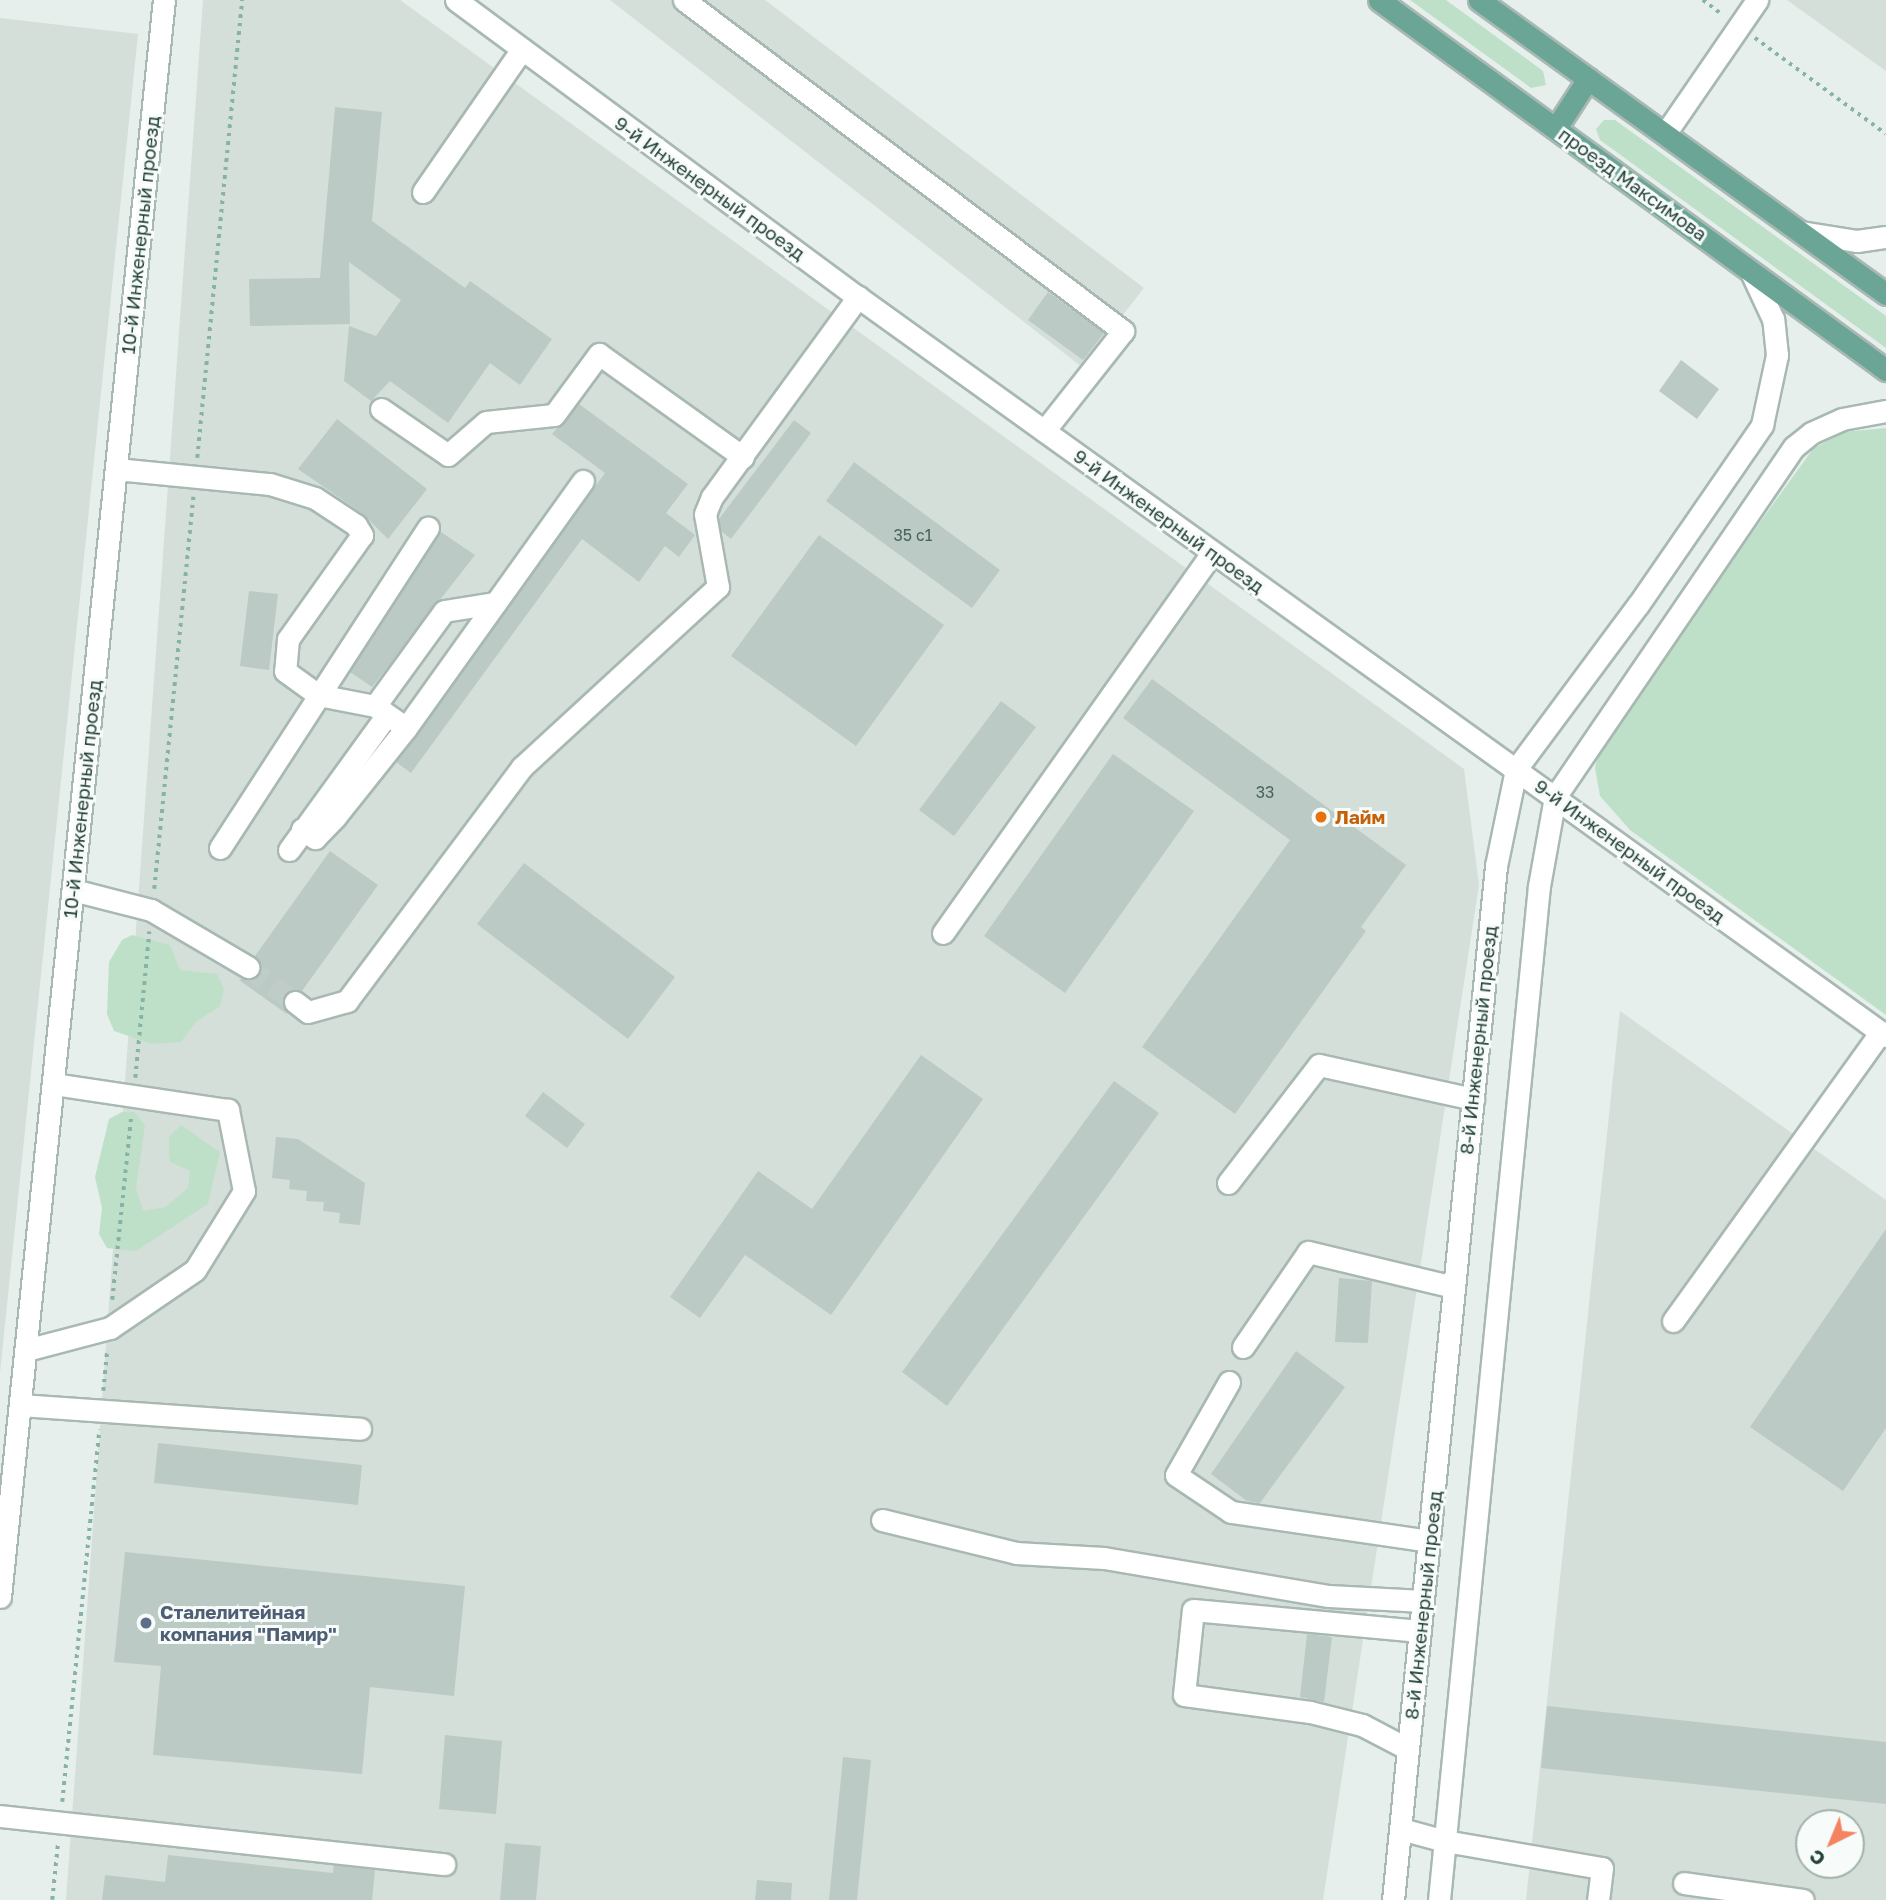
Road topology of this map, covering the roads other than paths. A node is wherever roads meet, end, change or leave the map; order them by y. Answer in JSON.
{"nodes":[{"id":1,"x":164,"y":0,"type":"edge"},
{"id":2,"x":456,"y":0,"type":"edge"},
{"id":3,"x":684,"y":0,"type":"edge"},
{"id":4,"x":1379,"y":0,"type":"edge"},
{"id":5,"x":1479,"y":0,"type":"edge"},
{"id":6,"x":1758,"y":0,"type":"edge"},
{"id":7,"x":522,"y":49,"type":"junction"},
{"id":8,"x":1588,"y":79,"type":"junction"},
{"id":9,"x":1556,"y":128,"type":"junction"},
{"id":10,"x":1665,"y":134,"type":"junction"},
{"id":11,"x":424,"y":192,"type":"dead end"},
{"id":12,"x":1801,"y":232,"type":"junction"},
{"id":13,"x":1886,"y":237,"type":"edge"},
{"id":14,"x":1748,"y":267,"type":"junction"},
{"id":15,"x":1886,"y":293,"type":"edge"},
{"id":16,"x":858,"y":297,"type":"junction"},
{"id":17,"x":1886,"y":370,"type":"edge"},
{"id":18,"x":381,"y":409,"type":"dead end"},
{"id":19,"x":1886,"y":411,"type":"edge"},
{"id":20,"x":1044,"y":430,"type":"junction"},
{"id":21,"x":743,"y":457,"type":"junction"},
{"id":22,"x":116,"y":469,"type":"junction"},
{"id":23,"x":583,"y":481,"type":"dead end"},
{"id":24,"x":428,"y":528,"type":"dead end"},
{"id":25,"x":1212,"y":553,"type":"junction"},
{"id":26,"x":495,"y":603,"type":"junction"},
{"id":27,"x":318,"y":695,"type":"junction"},
{"id":28,"x":381,"y":711,"type":"junction"},
{"id":29,"x":406,"y":728,"type":"junction"},
{"id":30,"x":1516,"y":769,"type":"junction"},
{"id":31,"x":1555,"y":797,"type":"junction"},
{"id":32,"x":302,"y":830,"type":"junction"},
{"id":33,"x":220,"y":848,"type":"dead end"},
{"id":34,"x":289,"y":850,"type":"dead end"},
{"id":35,"x":73,"y":890,"type":"junction"},
{"id":36,"x":943,"y":933,"type":"dead end"},
{"id":37,"x":248,"y":967,"type":"tunnel mouth"},
{"id":38,"x":295,"y":1002,"type":"tunnel mouth"},
{"id":39,"x":1884,"y":1034,"type":"edge"},
{"id":40,"x":53,"y":1084,"type":"junction"},
{"id":41,"x":1472,"y":1099,"type":"junction"},
{"id":42,"x":1228,"y":1183,"type":"dead end"},
{"id":43,"x":1454,"y":1287,"type":"junction"},
{"id":44,"x":1673,"y":1321,"type":"dead end"},
{"id":45,"x":1243,"y":1347,"type":"dead end"},
{"id":46,"x":26,"y":1350,"type":"junction"},
{"id":47,"x":1229,"y":1382,"type":"dead end"},
{"id":48,"x":20,"y":1405,"type":"junction"},
{"id":49,"x":360,"y":1429,"type":"dead end"},
{"id":50,"x":882,"y":1520,"type":"dead end"},
{"id":51,"x":1429,"y":1541,"type":"junction"},
{"id":52,"x":0,"y":1597,"type":"edge"},
{"id":53,"x":1423,"y":1601,"type":"junction"},
{"id":54,"x":1420,"y":1631,"type":"junction"},
{"id":55,"x":1408,"y":1749,"type":"junction"},
{"id":56,"x":0,"y":1816,"type":"edge"},
{"id":57,"x":1401,"y":1829,"type":"junction"},
{"id":58,"x":1445,"y":1841,"type":"junction"},
{"id":59,"x":444,"y":1864,"type":"dead end"},
{"id":60,"x":1684,"y":1883,"type":"dead end"},
{"id":61,"x":1394,"y":1900,"type":"edge"},
{"id":62,"x":1439,"y":1900,"type":"edge"},
{"id":63,"x":1598,"y":1900,"type":"edge"},
{"id":64,"x":1803,"y":1900,"type":"edge"}],
"edges":[{"from":1,"to":22,"type":"street","name":"10-й Инженерный проезд"},
{"from":2,"to":7,"type":"street","name":"9-й Инженерный проезд"},
{"from":3,"to":20,"type":"street"},
{"from":4,"to":9,"type":"main road","name":"проезд Максимова"},
{"from":5,"to":8,"type":"main road"},
{"from":6,"to":10,"type":"street"},
{"from":7,"to":11,"type":"street"},
{"from":7,"to":16,"type":"street","name":"9-й Инженерный проезд"},
{"from":8,"to":9,"type":"main road"},
{"from":8,"to":10,"type":"main road"},
{"from":9,"to":14,"type":"main road","name":"проезд Максимова"},
{"from":10,"to":12,"type":"main road"},
{"from":12,"to":13,"type":"street"},
{"from":12,"to":15,"type":"main road"},
{"from":14,"to":17,"type":"main road","name":"проезд Максимова"},
{"from":14,"to":30,"type":"street","name":"8-й Инженерный проезд"},
{"from":16,"to":20,"type":"street","name":"9-й Инженерный проезд"},
{"from":16,"to":21,"type":"street"},
{"from":18,"to":21,"type":"street"},
{"from":19,"to":31,"type":"street"},
{"from":20,"to":25,"type":"street","name":"9-й Инженерный проезд"},
{"from":21,"to":38,"type":"street"},
{"from":22,"to":27,"type":"street"},
{"from":22,"to":35,"type":"street","name":"10-й Инженерный проезд"},
{"from":23,"to":26,"type":"street"},
{"from":24,"to":27,"type":"street"},
{"from":25,"to":30,"type":"street","name":"9-й Инженерный проезд"},
{"from":25,"to":36,"type":"street"},
{"from":26,"to":28,"type":"street"},
{"from":26,"to":29,"type":"street"},
{"from":27,"to":28,"type":"street"},
{"from":27,"to":33,"type":"street"},
{"from":28,"to":29,"type":"street"},
{"from":28,"to":32,"type":"street"},
{"from":29,"to":32,"type":"street"},
{"from":30,"to":31,"type":"street","name":"9-й Инженерный проезд"},
{"from":30,"to":41,"type":"street","name":"8-й Инженерный проезд"},
{"from":31,"to":39,"type":"street","name":"9-й Инженерный проезд"},
{"from":31,"to":58,"type":"street"},
{"from":32,"to":34,"type":"street"},
{"from":35,"to":37,"type":"street"},
{"from":35,"to":40,"type":"street","name":"10-й Инженерный проезд"},
{"from":39,"to":44,"type":"street"},
{"from":40,"to":46,"type":"street","name":"10-й Инженерный проезд"},
{"from":40,"to":46,"type":"street"},
{"from":41,"to":42,"type":"street"},
{"from":41,"to":43,"type":"street","name":"8-й Инженерный проезд"},
{"from":43,"to":45,"type":"street"},
{"from":43,"to":51,"type":"street","name":"8-й Инженерный проезд"},
{"from":46,"to":48,"type":"street","name":"10-й Инженерный проезд"},
{"from":47,"to":51,"type":"street"},
{"from":48,"to":49,"type":"street"},
{"from":48,"to":52,"type":"street","name":"10-й Инженерный проезд"},
{"from":50,"to":53,"type":"street"},
{"from":51,"to":53,"type":"street","name":"8-й Инженерный проезд"},
{"from":53,"to":54,"type":"street","name":"8-й Инженерный проезд"},
{"from":54,"to":55,"type":"street","name":"8-й Инженерный проезд"},
{"from":54,"to":55,"type":"street"},
{"from":55,"to":57,"type":"street","name":"8-й Инженерный проезд"},
{"from":56,"to":59,"type":"street"},
{"from":57,"to":58,"type":"street"},
{"from":57,"to":61,"type":"street","name":"8-й Инженерный проезд"},
{"from":58,"to":62,"type":"street"},
{"from":58,"to":63,"type":"street"},
{"from":60,"to":64,"type":"street"}]}
